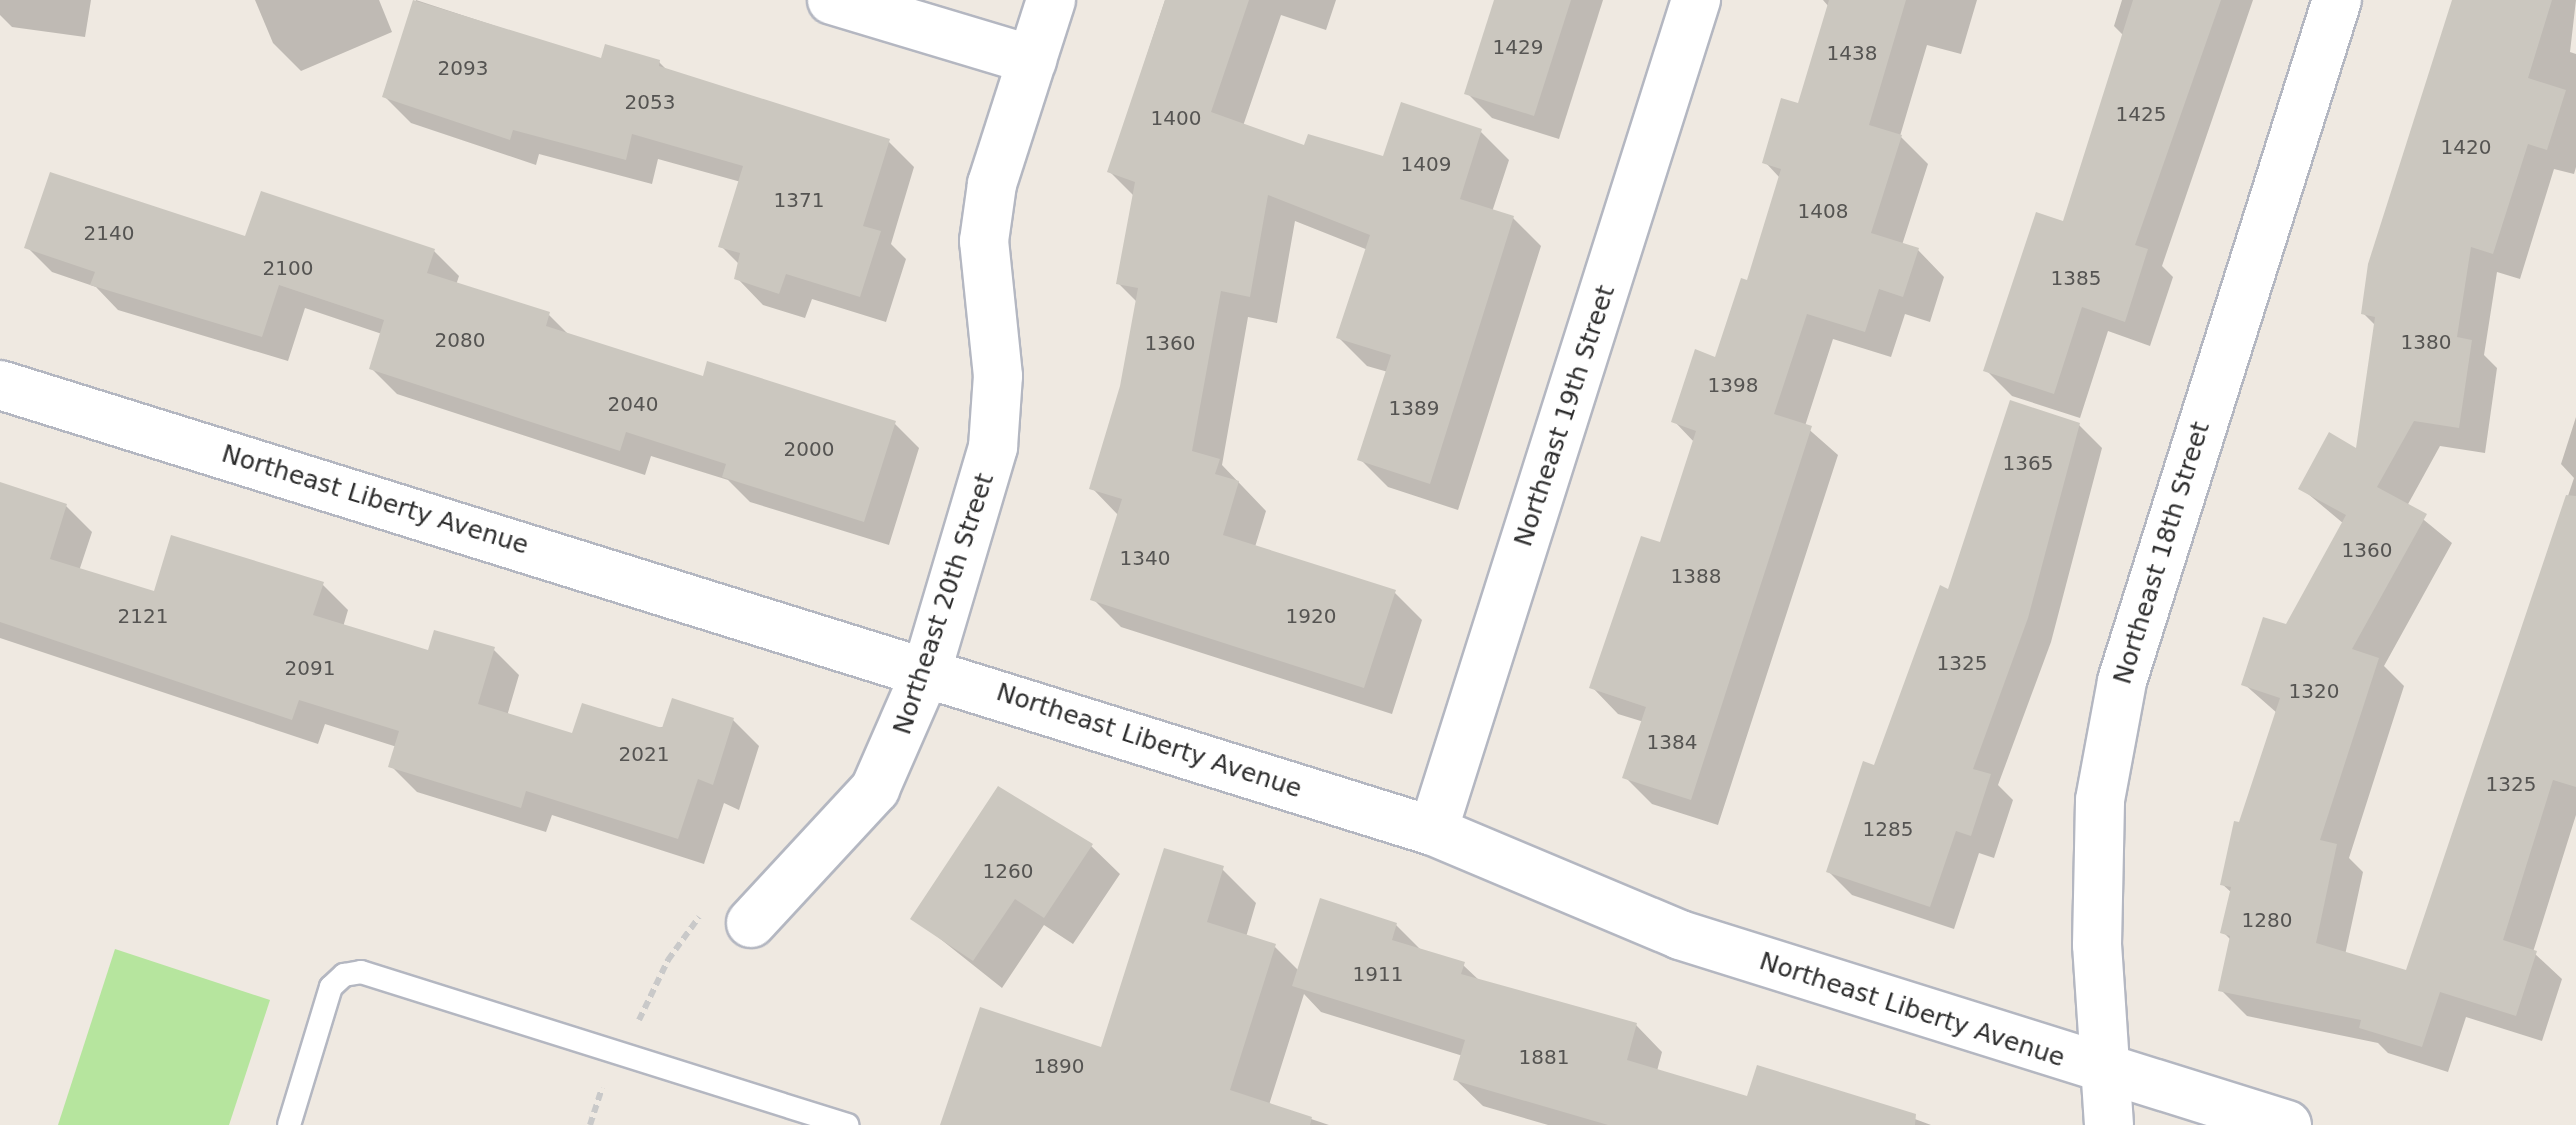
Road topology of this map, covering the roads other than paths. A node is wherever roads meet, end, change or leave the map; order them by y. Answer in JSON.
{"nodes":[{"id":1,"x":832,"y":0,"type":"edge"},
{"id":2,"x":1051,"y":0,"type":"edge"},
{"id":3,"x":1696,"y":0,"type":"edge"},
{"id":4,"x":2337,"y":0,"type":"edge"},
{"id":5,"x":1032,"y":60,"type":"junction"},
{"id":6,"x":0,"y":385,"type":"edge"},
{"id":7,"x":927,"y":670,"type":"junction"},
{"id":8,"x":1433,"y":831,"type":"junction"},
{"id":9,"x":750,"y":923,"type":"road end"},
{"id":10,"x":2109,"y":1074,"type":"junction"},
{"id":11,"x":288,"y":1125,"type":"edge"},
{"id":12,"x":847,"y":1125,"type":"edge"},
{"id":13,"x":2109,"y":1125,"type":"edge"},
{"id":14,"x":2287,"y":1125,"type":"edge"}],
"edges":[{"from":1,"to":5,"type":"street"},
{"from":2,"to":5,"type":"street","name":"Northeast 20th Street"},
{"from":3,"to":8,"type":"street","name":"Northeast 19th Street"},
{"from":4,"to":10,"type":"street","name":"Northeast 18th Street"},
{"from":5,"to":7,"type":"street","name":"Northeast 20th Street"},
{"from":6,"to":7,"type":"street","name":"Northeast Liberty Avenue"},
{"from":7,"to":8,"type":"street","name":"Northeast Liberty Avenue"},
{"from":7,"to":9,"type":"street","name":"Northeast 20th Street"},
{"from":8,"to":10,"type":"street","name":"Northeast Liberty Avenue"},
{"from":10,"to":13,"type":"street","name":"Northeast 18th Street"},
{"from":10,"to":14,"type":"street","name":"Northeast Liberty Avenue"},
{"from":11,"to":12,"type":"lane"}]}
